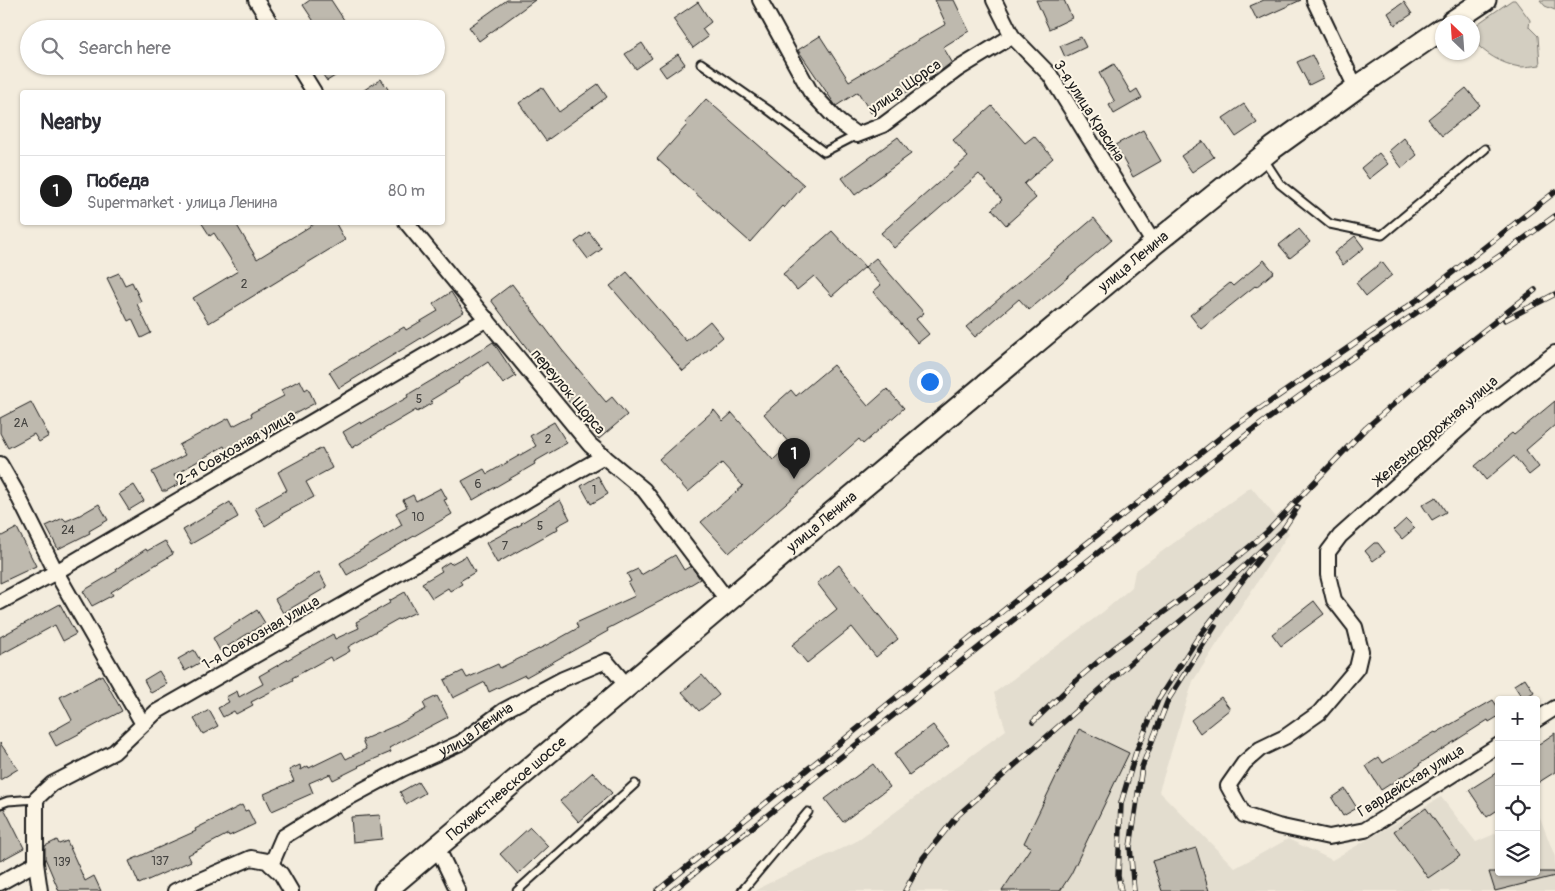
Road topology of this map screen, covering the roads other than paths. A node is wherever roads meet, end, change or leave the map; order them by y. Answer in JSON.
{"nodes":[{"id":1,"x":256,"y":0,"type":"edge"},
{"id":2,"x":760,"y":0,"type":"edge"},
{"id":3,"x":994,"y":0,"type":"edge"},
{"id":4,"x":1314,"y":0,"type":"edge"},
{"id":5,"x":1485,"y":0,"type":"edge"},
{"id":6,"x":1462,"y":15,"type":"edge"},
{"id":7,"x":268,"y":20,"type":"edge"},
{"id":8,"x":1435,"y":34,"type":"edge"},
{"id":9,"x":1012,"y":36,"type":"junction"},
{"id":10,"x":701,"y":63,"type":"dead end"},
{"id":11,"x":304,"y":75,"type":"edge"},
{"id":12,"x":1356,"y":88,"type":"junction"},
{"id":13,"x":313,"y":90,"type":"edge"},
{"id":14,"x":857,"y":135,"type":"junction"},
{"id":15,"x":1485,"y":149,"type":"dead end"},
{"id":16,"x":1262,"y":156,"type":"junction"},
{"id":17,"x":408,"y":225,"type":"edge"},
{"id":18,"x":1154,"y":244,"type":"junction"},
{"id":19,"x":487,"y":320,"type":"junction"},
{"id":20,"x":1555,"y":353,"type":"edge"},
{"id":21,"x":604,"y":456,"type":"junction"},
{"id":22,"x":0,"y":464,"type":"edge"},
{"id":23,"x":1340,"y":536,"type":"joint"},
{"id":24,"x":56,"y":572,"type":"junction"},
{"id":25,"x":728,"y":601,"type":"junction"},
{"id":26,"x":0,"y":602,"type":"edge"},
{"id":27,"x":627,"y":686,"type":"junction"},
{"id":28,"x":1555,"y":708,"type":"edge"},
{"id":29,"x":1540,"y":717,"type":"edge"},
{"id":30,"x":143,"y":724,"type":"junction"},
{"id":31,"x":1495,"y":748,"type":"edge"},
{"id":32,"x":635,"y":784,"type":"dead end"},
{"id":33,"x":36,"y":799,"type":"junction"},
{"id":34,"x":0,"y":804,"type":"edge"},
{"id":35,"x":808,"y":812,"type":"dead end"},
{"id":36,"x":436,"y":847,"type":"junction"},
{"id":37,"x":36,"y":863,"type":"junction"},
{"id":38,"x":271,"y":865,"type":"junction"},
{"id":39,"x":0,"y":883,"type":"edge"},
{"id":40,"x":40,"y":891,"type":"edge"},
{"id":41,"x":175,"y":891,"type":"edge"},
{"id":42,"x":291,"y":891,"type":"edge"},
{"id":43,"x":385,"y":891,"type":"edge"},
{"id":44,"x":458,"y":891,"type":"edge"},
{"id":45,"x":517,"y":891,"type":"edge"},
{"id":46,"x":742,"y":891,"type":"edge"}],
"edges":[{"from":1,"to":7,"type":"street"},
{"from":2,"to":14,"type":"street"},
{"from":3,"to":9,"type":"street","name":"3-я улица Красина"},
{"from":4,"to":12,"type":"street"},
{"from":5,"to":6,"type":"main road"},
{"from":8,"to":12,"type":"main road","name":"улица Ленина"},
{"from":9,"to":14,"type":"street","name":"улица Щорса"},
{"from":9,"to":18,"type":"street","name":"3-я улица Красина"},
{"from":10,"to":14,"type":"lane"},
{"from":11,"to":13,"type":"street"},
{"from":12,"to":16,"type":"main road","name":"улица Ленина"},
{"from":15,"to":16,"type":"lane"},
{"from":16,"to":18,"type":"main road","name":"улица Ленина"},
{"from":17,"to":19,"type":"street","name":"переулок Щорса"},
{"from":18,"to":25,"type":"main road","name":"улица Ленина"},
{"from":19,"to":21,"type":"street","name":"переулок Щорса"},
{"from":19,"to":24,"type":"street","name":"2-я Совхозная улица"},
{"from":20,"to":23,"type":"street","name":"Железнодорожная улица"},
{"from":21,"to":25,"type":"street","name":"переулок Щорса"},
{"from":21,"to":30,"type":"street","name":"1-я Совхозная улица"},
{"from":22,"to":24,"type":"street"},
{"from":23,"to":31,"type":"street","name":"Гвардейская улица"},
{"from":24,"to":26,"type":"street","name":"2-я Совхозная улица"},
{"from":24,"to":30,"type":"street"},
{"from":25,"to":27,"type":"main road","name":"улица Ленина"},
{"from":27,"to":36,"type":"main road","name":"Похвистневское шоссе"},
{"from":27,"to":38,"type":"street","name":"улица Ленина"},
{"from":28,"to":29,"type":"street"},
{"from":30,"to":33,"type":"street","name":"1-я Совхозная улица"},
{"from":32,"to":45,"type":"lane"},
{"from":33,"to":34,"type":"lane"},
{"from":33,"to":37,"type":"street"},
{"from":35,"to":46,"type":"lane"},
{"from":36,"to":43,"type":"main road","name":"Похвистневское шоссе"},
{"from":36,"to":44,"type":"street"},
{"from":37,"to":39,"type":"street"},
{"from":37,"to":40,"type":"street"},
{"from":38,"to":41,"type":"street"},
{"from":38,"to":42,"type":"street"}]}
